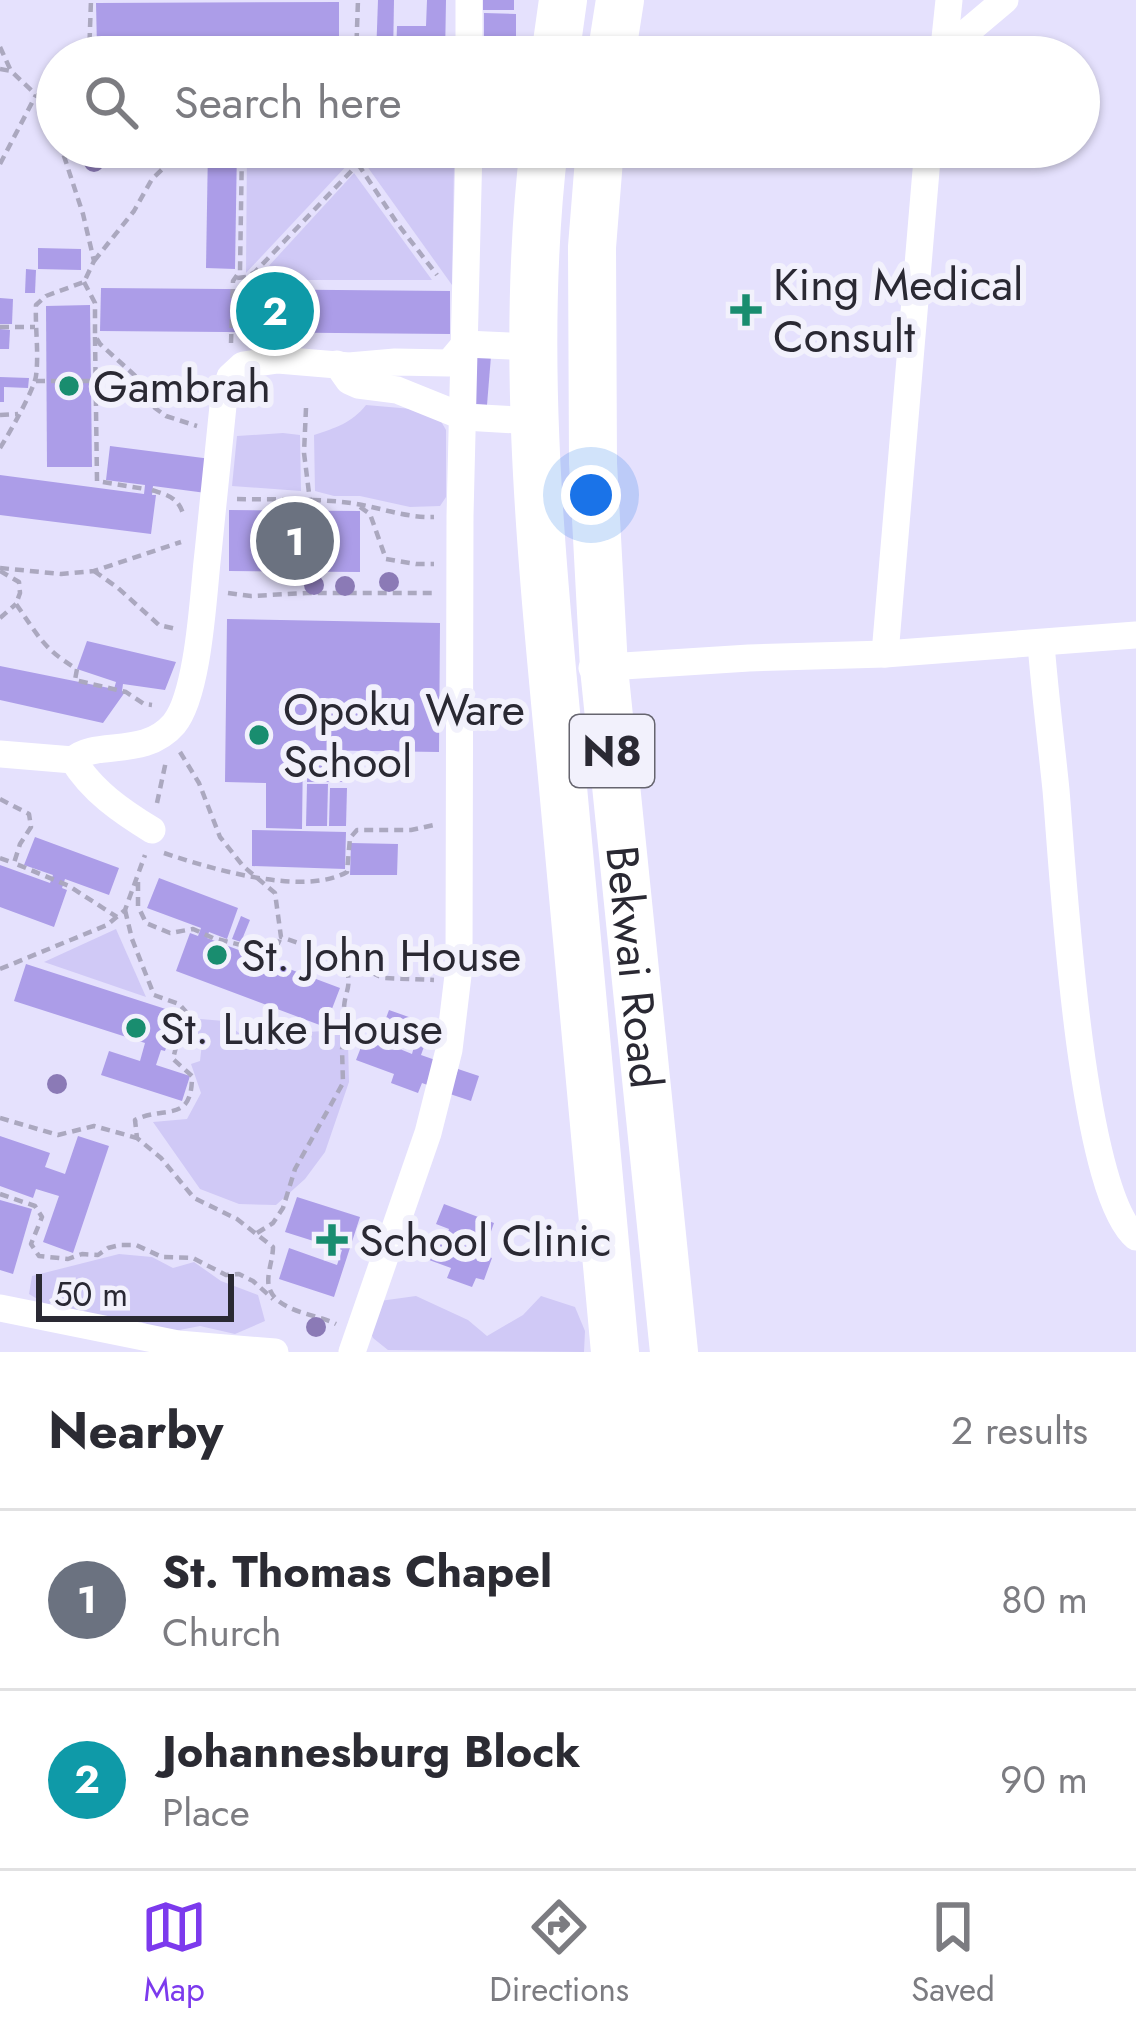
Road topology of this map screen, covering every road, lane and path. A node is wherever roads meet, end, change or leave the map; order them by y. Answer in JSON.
{"nodes":[{"id":1,"x":91,"y":0,"type":"edge"},
{"id":2,"x":358,"y":0,"type":"edge"},
{"id":3,"x":469,"y":0,"type":"edge"},
{"id":4,"x":563,"y":0,"type":"edge"},
{"id":5,"x":620,"y":0,"type":"edge"},
{"id":6,"x":950,"y":0,"type":"edge"},
{"id":7,"x":1005,"y":0,"type":"edge"},
{"id":8,"x":90,"y":36,"type":"edge"},
{"id":9,"x":357,"y":36,"type":"edge"},
{"id":10,"x":470,"y":36,"type":"edge"},
{"id":11,"x":559,"y":36,"type":"edge"},
{"id":12,"x":614,"y":36,"type":"edge"},
{"id":13,"x":948,"y":36,"type":"edge"},
{"id":14,"x":964,"y":36,"type":"edge"},
{"id":15,"x":0,"y":47,"type":"edge"},
{"id":16,"x":0,"y":69,"type":"edge"},
{"id":17,"x":11,"y":71,"type":"junction"},
{"id":18,"x":36,"y":95,"type":"joint"},
{"id":19,"x":0,"y":164,"type":"edge"},
{"id":20,"x":68,"y":168,"type":"edge"},
{"id":21,"x":163,"y":168,"type":"edge"},
{"id":22,"x":242,"y":168,"type":"edge"},
{"id":23,"x":354,"y":168,"type":"edge"},
{"id":24,"x":361,"y":168,"type":"edge"},
{"id":25,"x":469,"y":168,"type":"edge"},
{"id":26,"x":542,"y":168,"type":"edge"},
{"id":27,"x":598,"y":168,"type":"edge"},
{"id":28,"x":926,"y":168,"type":"edge"},
{"id":29,"x":94,"y":261,"type":"junction"},
{"id":30,"x":237,"y":278,"type":"junction"},
{"id":31,"x":84,"y":282,"type":"junction"},
{"id":32,"x":442,"y":282,"type":"dead end"},
{"id":33,"x":0,"y":327,"type":"edge"},
{"id":34,"x":35,"y":328,"type":"junction"},
{"id":35,"x":95,"y":336,"type":"junction"},
{"id":36,"x":465,"y":344,"type":"junction"},
{"id":37,"x":532,"y":347,"type":"junction"},
{"id":38,"x":337,"y":364,"type":"junction"},
{"id":39,"x":235,"y":373,"type":"junction"},
{"id":40,"x":36,"y":381,"type":"junction"},
{"id":41,"x":95,"y":382,"type":"junction"},
{"id":42,"x":306,"y":408,"type":"dead end"},
{"id":43,"x":18,"y":414,"type":"junction"},
{"id":44,"x":0,"y":415,"type":"edge"},
{"id":45,"x":464,"y":418,"type":"junction"},
{"id":46,"x":534,"y":421,"type":"junction"},
{"id":47,"x":220,"y":438,"type":"junction"},
{"id":48,"x":0,"y":448,"type":"edge"},
{"id":49,"x":310,"y":501,"type":"junction"},
{"id":50,"x":356,"y":503,"type":"junction"},
{"id":51,"x":460,"y":515,"type":"junction"},
{"id":52,"x":204,"y":521,"type":"junction"},
{"id":53,"x":460,"y":563,"type":"junction"},
{"id":54,"x":0,"y":569,"type":"edge"},
{"id":55,"x":94,"y":571,"type":"junction"},
{"id":56,"x":460,"y":594,"type":"junction"},
{"id":57,"x":203,"y":602,"type":"junction"},
{"id":58,"x":16,"y":604,"type":"junction"},
{"id":59,"x":0,"y":618,"type":"edge"},
{"id":60,"x":1136,"y":635,"type":"edge"},
{"id":61,"x":1041,"y":644,"type":"junction"},
{"id":62,"x":885,"y":654,"type":"junction"},
{"id":63,"x":604,"y":668,"type":"junction"},
{"id":64,"x":552,"y":671,"type":"junction"},
{"id":65,"x":184,"y":699,"type":"junction"},
{"id":66,"x":172,"y":731,"type":"junction"},
{"id":67,"x":0,"y":754,"type":"edge"},
{"id":68,"x":73,"y":760,"type":"junction"},
{"id":69,"x":0,"y":799,"type":"edge"},
{"id":70,"x":459,"y":808,"type":"junction"},
{"id":71,"x":149,"y":839,"type":"junction"},
{"id":72,"x":0,"y":858,"type":"edge"},
{"id":73,"x":14,"y":863,"type":"junction"},
{"id":74,"x":138,"y":876,"type":"junction"},
{"id":75,"x":257,"y":880,"type":"junction"},
{"id":76,"x":125,"y":910,"type":"junction"},
{"id":77,"x":116,"y":917,"type":"junction"},
{"id":78,"x":281,"y":937,"type":"junction"},
{"id":79,"x":342,"y":958,"type":"junction"},
{"id":80,"x":0,"y":969,"type":"edge"},
{"id":81,"x":457,"y":981,"type":"junction"},
{"id":82,"x":0,"y":1118,"type":"edge"},
{"id":83,"x":137,"y":1138,"type":"junction"},
{"id":84,"x":0,"y":1194,"type":"edge"},
{"id":85,"x":256,"y":1234,"type":"junction"},
{"id":86,"x":1136,"y":1237,"type":"edge"},
{"id":87,"x":278,"y":1303,"type":"junction"},
{"id":88,"x":0,"y":1308,"type":"edge"},
{"id":89,"x":345,"y":1343,"type":"edge"},
{"id":90,"x":275,"y":1352,"type":"edge"},
{"id":91,"x":615,"y":1352,"type":"edge"},
{"id":92,"x":674,"y":1352,"type":"edge"}],
"edges":[{"from":1,"to":8,"type":"path"},
{"from":2,"to":9,"type":"path"},
{"from":3,"to":10,"type":"street"},
{"from":4,"to":11,"type":"highway"},
{"from":5,"to":12,"type":"highway"},
{"from":6,"to":13,"type":"street"},
{"from":7,"to":14,"type":"street"},
{"from":15,"to":17,"type":"path"},
{"from":16,"to":17,"type":"path"},
{"from":17,"to":18,"type":"path"},
{"from":18,"to":19,"type":"path"},
{"from":20,"to":29,"type":"path"},
{"from":21,"to":29,"type":"path"},
{"from":22,"to":30,"type":"path"},
{"from":23,"to":30,"type":"path"},
{"from":24,"to":32,"type":"path"},
{"from":25,"to":36,"type":"street"},
{"from":26,"to":37,"type":"highway","name":"Bekwai Road","number":"N8"},
{"from":27,"to":63,"type":"highway","name":"Bekwai Road","number":"N8"},
{"from":28,"to":62,"type":"street"},
{"from":29,"to":31,"type":"path"},
{"from":30,"to":39,"type":"path"},
{"from":31,"to":34,"type":"path"},
{"from":31,"to":35,"type":"path"},
{"from":33,"to":34,"type":"path"},
{"from":34,"to":40,"type":"path"},
{"from":35,"to":41,"type":"path"},
{"from":35,"to":47,"type":"path"},
{"from":36,"to":37,"type":"street"},
{"from":36,"to":38,"type":"street"},
{"from":36,"to":45,"type":"street"},
{"from":37,"to":46,"type":"highway","name":"Bekwai Road","number":"N8"},
{"from":38,"to":39,"type":"street"},
{"from":38,"to":45,"type":"street"},
{"from":39,"to":47,"type":"street"},
{"from":40,"to":41,"type":"path"},
{"from":40,"to":43,"type":"path"},
{"from":41,"to":52,"type":"path"},
{"from":42,"to":49,"type":"path"},
{"from":43,"to":44,"type":"path"},
{"from":43,"to":48,"type":"path"},
{"from":45,"to":46,"type":"street"},
{"from":45,"to":51,"type":"street"},
{"from":46,"to":64,"type":"highway","name":"Bekwai Road","number":"N8"},
{"from":47,"to":52,"type":"street"},
{"from":49,"to":50,"type":"path"},
{"from":49,"to":52,"type":"path"},
{"from":50,"to":51,"type":"path"},
{"from":50,"to":53,"type":"path"},
{"from":51,"to":53,"type":"street"},
{"from":52,"to":55,"type":"path"},
{"from":52,"to":57,"type":"street"},
{"from":53,"to":56,"type":"street"},
{"from":54,"to":55,"type":"path"},
{"from":54,"to":58,"type":"path"},
{"from":55,"to":57,"type":"path"},
{"from":56,"to":57,"type":"path"},
{"from":56,"to":70,"type":"street"},
{"from":57,"to":65,"type":"street"},
{"from":58,"to":59,"type":"path"},
{"from":58,"to":65,"type":"path"},
{"from":60,"to":61,"type":"street"},
{"from":61,"to":62,"type":"street"},
{"from":61,"to":86,"type":"street"},
{"from":62,"to":63,"type":"street"},
{"from":63,"to":64,"type":"street"},
{"from":63,"to":92,"type":"highway","name":"Bekwai Road","number":"N8"},
{"from":64,"to":91,"type":"highway","name":"Bekwai Road","number":"N8"},
{"from":65,"to":66,"type":"street"},
{"from":66,"to":68,"type":"street"},
{"from":66,"to":71,"type":"path"},
{"from":66,"to":75,"type":"path"},
{"from":67,"to":68,"type":"street"},
{"from":68,"to":71,"type":"street"},
{"from":69,"to":73,"type":"path"},
{"from":70,"to":75,"type":"path"},
{"from":70,"to":81,"type":"street"},
{"from":71,"to":74,"type":"path"},
{"from":71,"to":75,"type":"path"},
{"from":72,"to":73,"type":"path"},
{"from":73,"to":77,"type":"path"},
{"from":74,"to":76,"type":"path"},
{"from":74,"to":78,"type":"path"},
{"from":75,"to":78,"type":"path"},
{"from":76,"to":77,"type":"path"},
{"from":76,"to":83,"type":"path"},
{"from":77,"to":80,"type":"path"},
{"from":78,"to":79,"type":"path"},
{"from":79,"to":81,"type":"path"},
{"from":79,"to":85,"type":"path"},
{"from":81,"to":89,"type":"street"},
{"from":82,"to":83,"type":"path"},
{"from":83,"to":85,"type":"path"},
{"from":84,"to":87,"type":"path"},
{"from":85,"to":87,"type":"path"},
{"from":87,"to":89,"type":"path"},
{"from":88,"to":90,"type":"street"}]}
